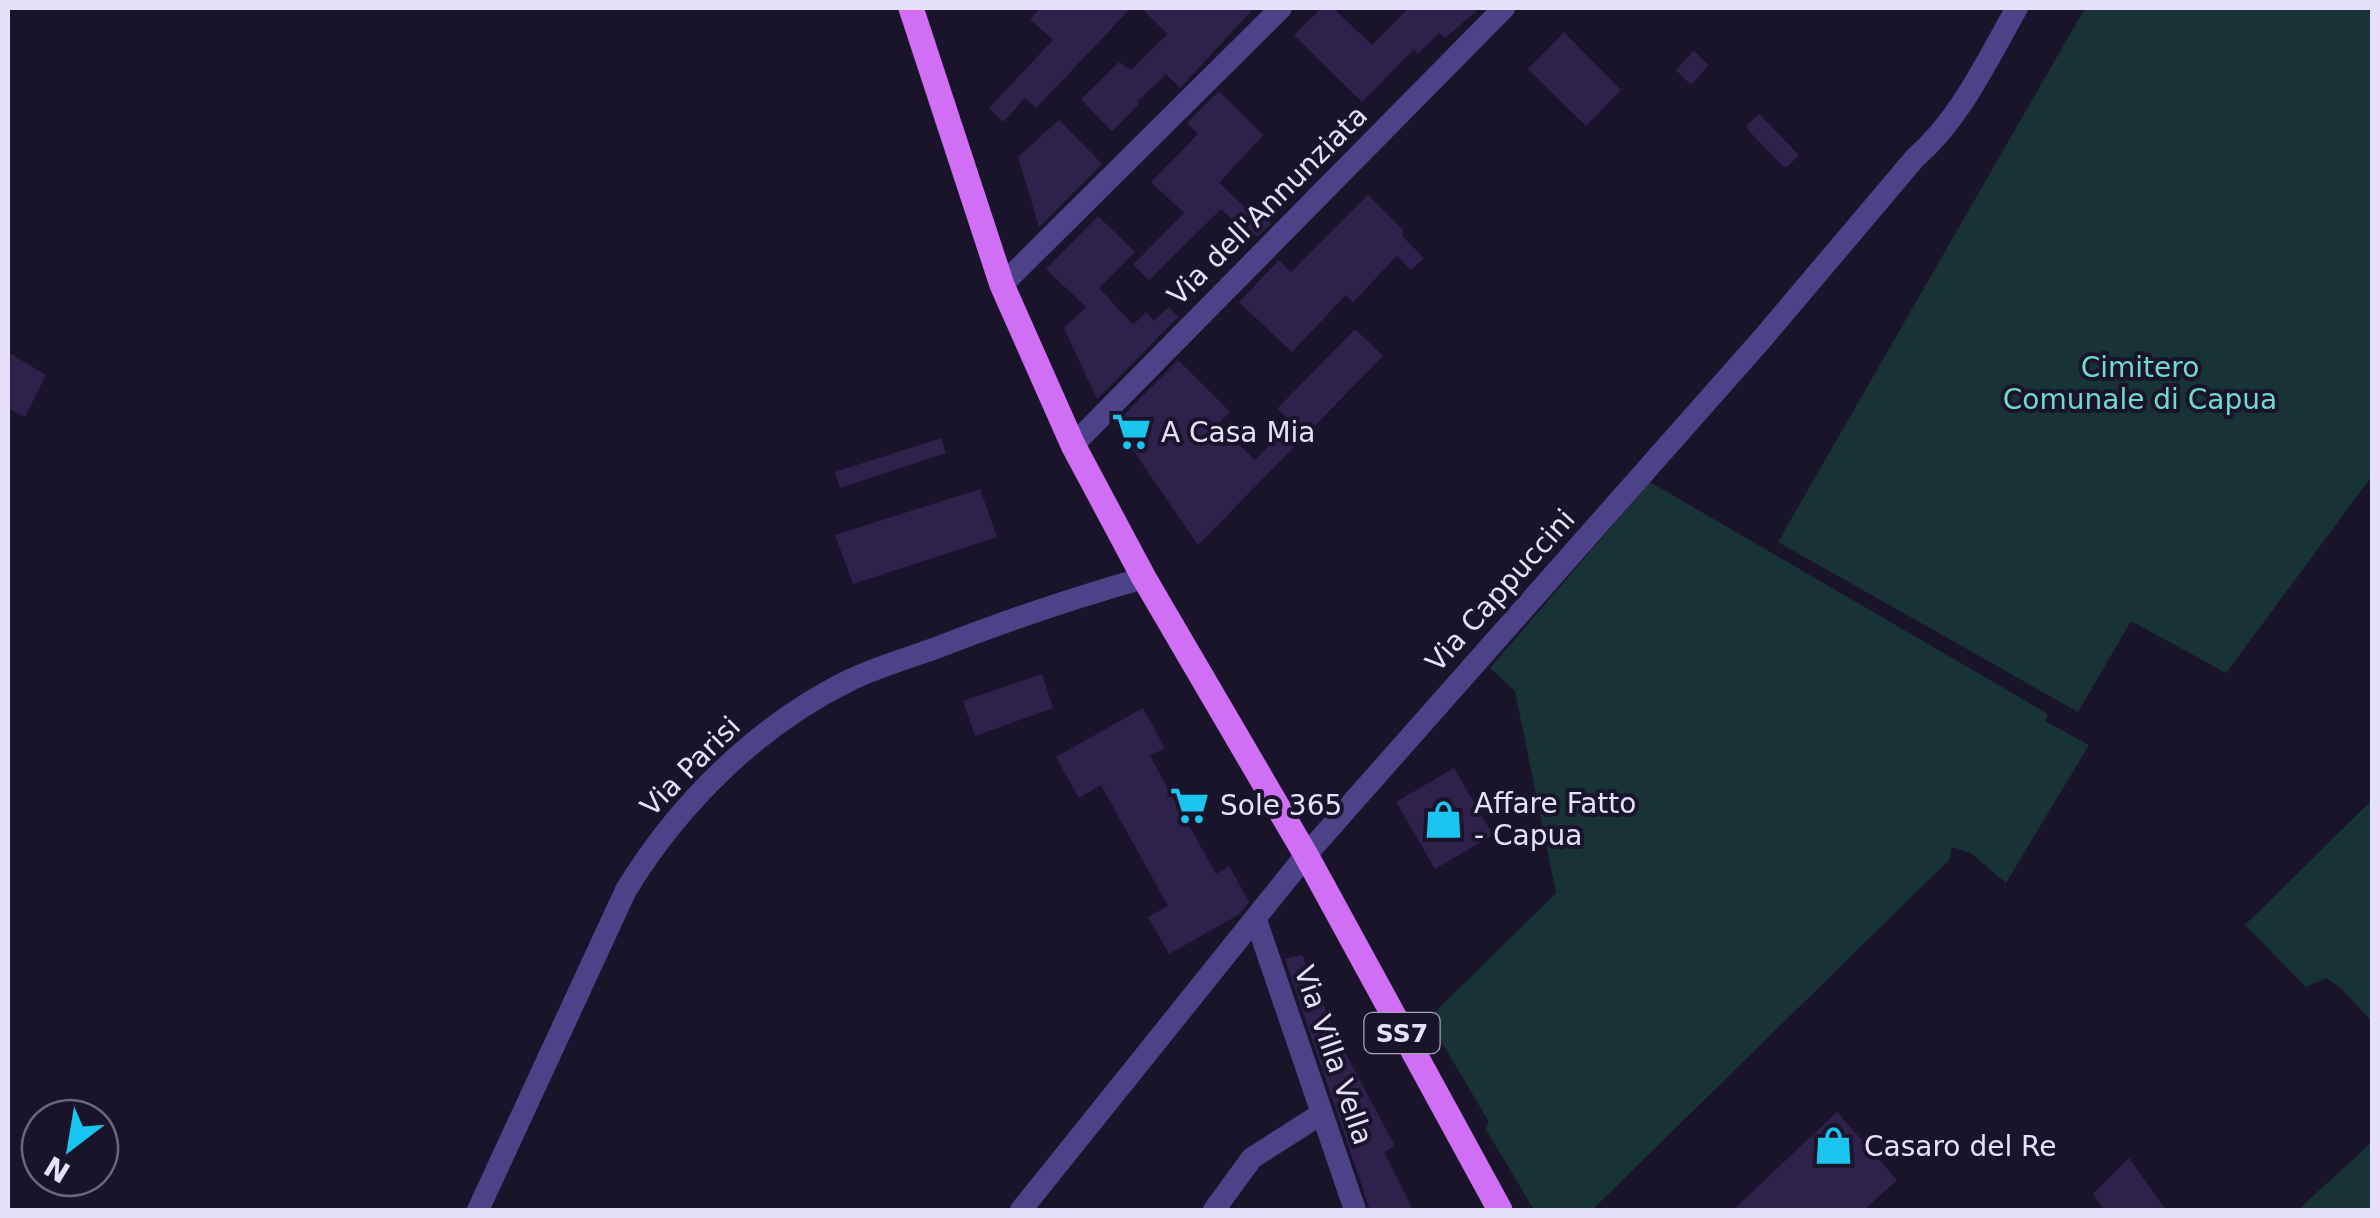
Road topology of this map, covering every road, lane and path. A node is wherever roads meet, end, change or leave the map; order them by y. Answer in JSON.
{"nodes":[{"id":1,"x":910,"y":8,"type":"edge"},
{"id":2,"x":1281,"y":8,"type":"edge"},
{"id":3,"x":1504,"y":8,"type":"edge"},
{"id":4,"x":2017,"y":8,"type":"edge"},
{"id":5,"x":1002,"y":285,"type":"junction"},
{"id":6,"x":1073,"y":445,"type":"junction"},
{"id":7,"x":1144,"y":578,"type":"junction"},
{"id":8,"x":1306,"y":854,"type":"junction"},
{"id":9,"x":1256,"y":920,"type":"junction"},
{"id":10,"x":1321,"y":1114,"type":"junction"},
{"id":11,"x":478,"y":1210,"type":"edge"},
{"id":12,"x":1021,"y":1210,"type":"edge"},
{"id":13,"x":1214,"y":1210,"type":"edge"},
{"id":14,"x":1355,"y":1210,"type":"edge"},
{"id":15,"x":1500,"y":1210,"type":"edge"}],
"edges":[{"from":1,"to":5,"type":"main road","number":"SS7"},
{"from":2,"to":5,"type":"street"},
{"from":3,"to":6,"type":"street","name":"Via dell'Annunziata"},
{"from":4,"to":8,"type":"street","name":"Via Cappuccini"},
{"from":5,"to":6,"type":"main road","number":"SS7"},
{"from":6,"to":7,"type":"main road","number":"SS7"},
{"from":7,"to":8,"type":"main road","number":"SS7"},
{"from":7,"to":11,"type":"street","name":"Via Parisi"},
{"from":8,"to":9,"type":"street","name":"Via Cappuccini"},
{"from":8,"to":15,"type":"main road","number":"SS7"},
{"from":9,"to":10,"type":"street","name":"Via Villa Vella"},
{"from":9,"to":12,"type":"street","name":"Via Cappuccini"},
{"from":10,"to":13,"type":"street"},
{"from":10,"to":14,"type":"street","name":"Via Villa Vella"}]}
